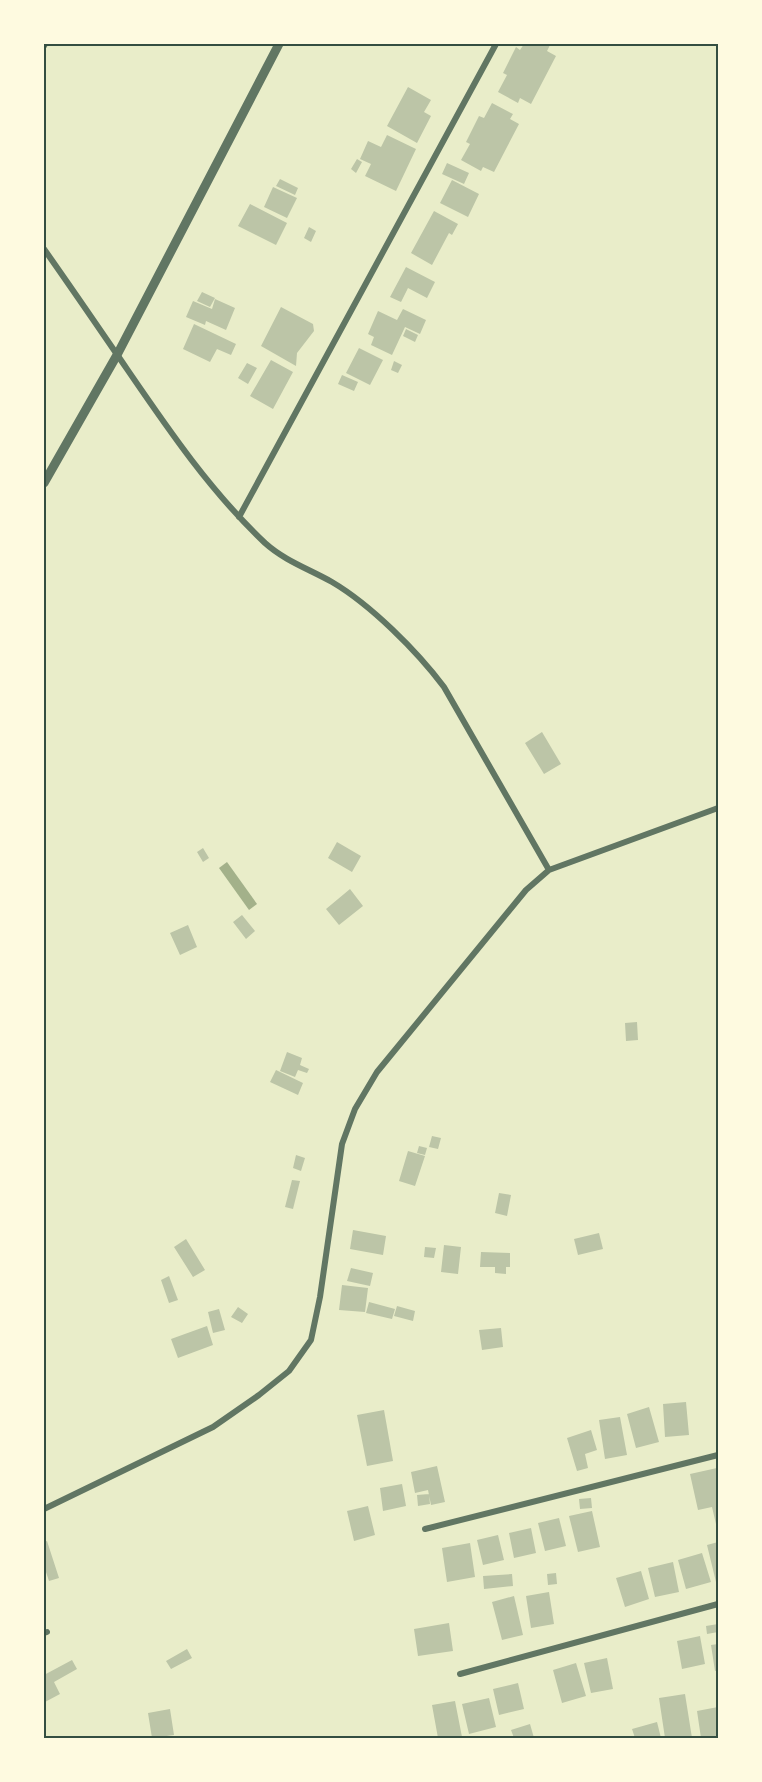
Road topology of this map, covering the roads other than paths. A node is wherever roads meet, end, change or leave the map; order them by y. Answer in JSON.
{"nodes":[{"id":1,"x":279,"y":44,"type":"edge"},
{"id":2,"x":496,"y":44,"type":"edge"},
{"id":3,"x":44,"y":249,"type":"edge"},
{"id":4,"x":117,"y":355,"type":"junction"},
{"id":5,"x":44,"y":483,"type":"edge"},
{"id":6,"x":239,"y":517,"type":"junction"},
{"id":7,"x":718,"y":808,"type":"edge"},
{"id":8,"x":549,"y":870,"type":"junction"},
{"id":9,"x":718,"y":1455,"type":"edge"},
{"id":10,"x":44,"y":1509,"type":"edge"},
{"id":11,"x":425,"y":1529,"type":"dead end"},
{"id":12,"x":718,"y":1604,"type":"edge"},
{"id":13,"x":460,"y":1674,"type":"dead end"}],
"edges":[{"from":1,"to":4,"type":"street"},
{"from":2,"to":6,"type":"street"},
{"from":3,"to":4,"type":"street"},
{"from":4,"to":5,"type":"street"},
{"from":4,"to":6,"type":"street"},
{"from":6,"to":8,"type":"street"},
{"from":7,"to":8,"type":"street"},
{"from":8,"to":10,"type":"street"},
{"from":9,"to":11,"type":"street"},
{"from":12,"to":13,"type":"street"}]}
